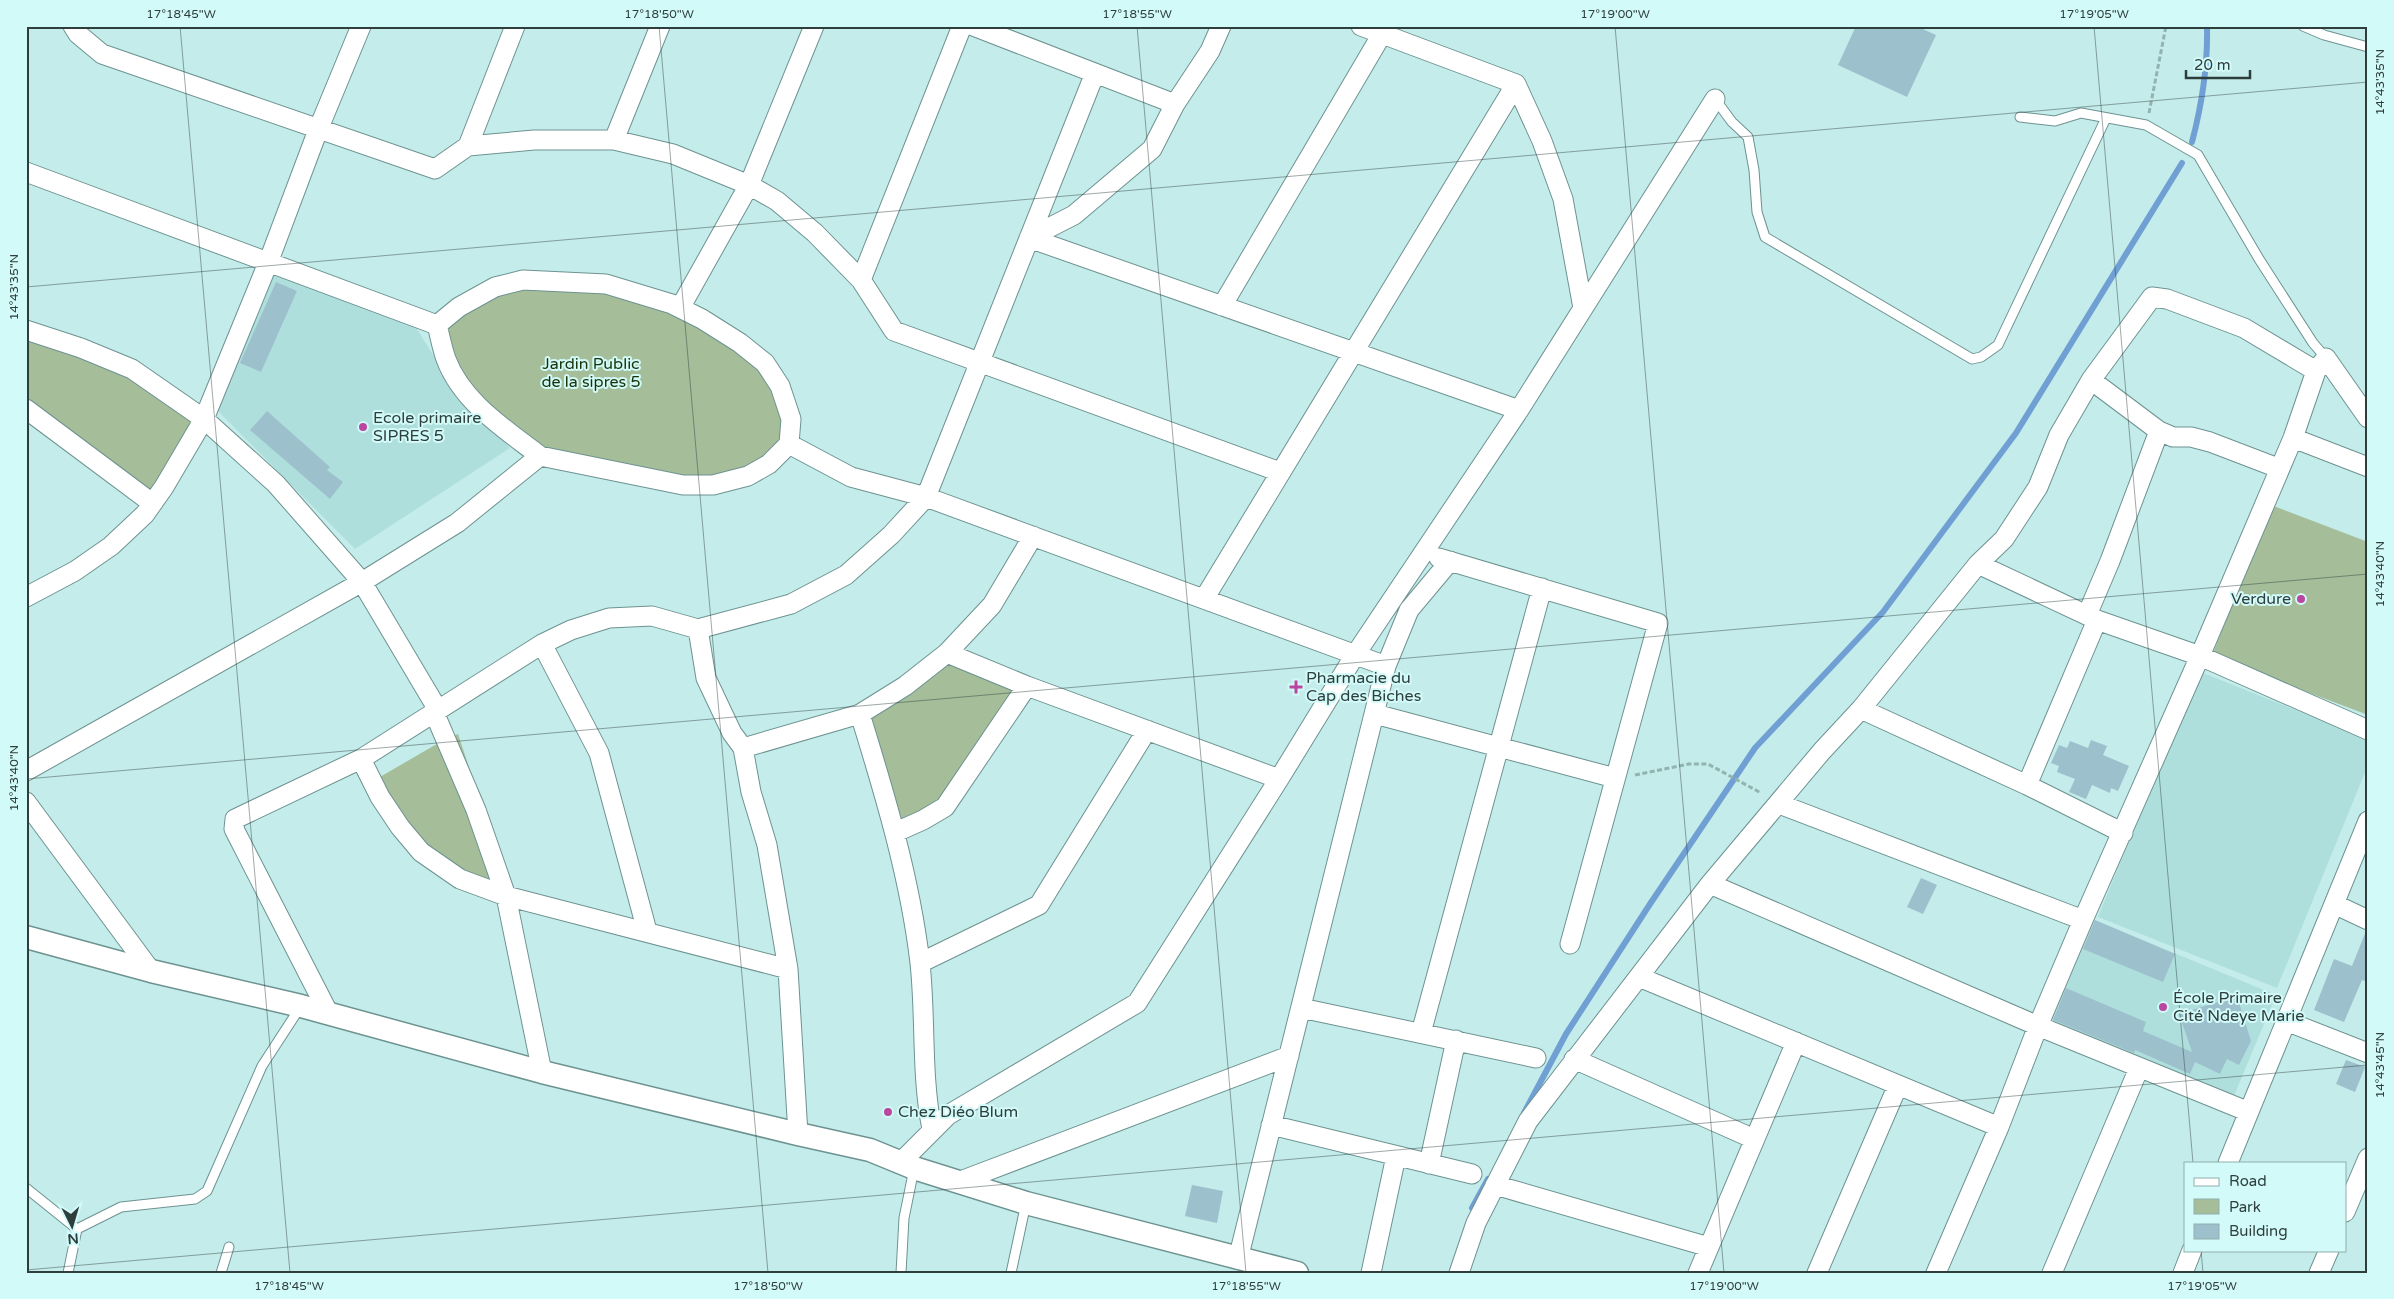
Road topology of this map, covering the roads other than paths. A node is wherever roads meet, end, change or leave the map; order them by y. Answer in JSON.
{"nodes":[{"id":1,"x":74,"y":26,"type":"edge"},
{"id":2,"x":362,"y":26,"type":"edge"},
{"id":3,"x":515,"y":26,"type":"edge"},
{"id":4,"x":660,"y":26,"type":"edge"},
{"id":5,"x":814,"y":26,"type":"edge"},
{"id":6,"x":962,"y":26,"type":"edge"},
{"id":7,"x":973,"y":26,"type":"edge"},
{"id":8,"x":1221,"y":26,"type":"edge"},
{"id":9,"x":1361,"y":26,"type":"edge"},
{"id":10,"x":2303,"y":26,"type":"edge"},
{"id":11,"x":1382,"y":34,"type":"junction"},
{"id":12,"x":2368,"y":47,"type":"edge"},
{"id":13,"x":1095,"y":73,"type":"junction"},
{"id":14,"x":1516,"y":84,"type":"junction"},
{"id":15,"x":1716,"y":100,"type":"joint"},
{"id":16,"x":1175,"y":104,"type":"junction"},
{"id":17,"x":2020,"y":117,"type":"dead end"},
{"id":18,"x":2106,"y":118,"type":"junction"},
{"id":19,"x":318,"y":130,"type":"junction"},
{"id":20,"x":614,"y":140,"type":"junction"},
{"id":21,"x":468,"y":146,"type":"junction"},
{"id":22,"x":26,"y":172,"type":"edge"},
{"id":23,"x":749,"y":186,"type":"junction"},
{"id":24,"x":1029,"y":238,"type":"junction"},
{"id":25,"x":268,"y":263,"type":"junction"},
{"id":26,"x":861,"y":280,"type":"junction"},
{"id":27,"x":1222,"y":306,"type":"junction"},
{"id":28,"x":680,"y":308,"type":"junction"},
{"id":29,"x":1583,"y":308,"type":"junction"},
{"id":30,"x":437,"y":325,"type":"junction"},
{"id":31,"x":26,"y":330,"type":"edge"},
{"id":32,"x":1353,"y":352,"type":"junction"},
{"id":33,"x":980,"y":362,"type":"junction"},
{"id":34,"x":2321,"y":365,"type":"junction"},
{"id":35,"x":2091,"y":380,"type":"junction"},
{"id":36,"x":26,"y":409,"type":"edge"},
{"id":37,"x":1519,"y":410,"type":"junction"},
{"id":38,"x":204,"y":418,"type":"junction"},
{"id":39,"x":2368,"y":418,"type":"edge"},
{"id":40,"x":2159,"y":431,"type":"junction"},
{"id":41,"x":2293,"y":438,"type":"junction"},
{"id":42,"x":789,"y":444,"type":"junction"},
{"id":43,"x":540,"y":456,"type":"junction"},
{"id":44,"x":2368,"y":467,"type":"edge"},
{"id":45,"x":2278,"y":468,"type":"junction"},
{"id":46,"x":1280,"y":472,"type":"junction"},
{"id":47,"x":926,"y":496,"type":"junction"},
{"id":48,"x":152,"y":503,"type":"junction"},
{"id":49,"x":1032,"y":536,"type":"junction"},
{"id":50,"x":1423,"y":554,"type":"junction"},
{"id":51,"x":1450,"y":562,"type":"junction"},
{"id":52,"x":1978,"y":564,"type":"junction"},
{"id":53,"x":362,"y":582,"type":"junction"},
{"id":54,"x":31,"y":588,"type":"edge"},
{"id":55,"x":1542,"y":588,"type":"junction"},
{"id":56,"x":1204,"y":599,"type":"junction"},
{"id":57,"x":2092,"y":617,"type":"junction"},
{"id":58,"x":698,"y":629,"type":"junction"},
{"id":59,"x":542,"y":644,"type":"junction"},
{"id":60,"x":947,"y":653,"type":"junction"},
{"id":61,"x":1355,"y":655,"type":"junction"},
{"id":62,"x":2200,"y":656,"type":"junction"},
{"id":63,"x":1386,"y":666,"type":"junction"},
{"id":64,"x":1027,"y":686,"type":"junction"},
{"id":65,"x":1862,"y":709,"type":"junction"},
{"id":66,"x":436,"y":711,"type":"junction"},
{"id":67,"x":860,"y":714,"type":"junction"},
{"id":68,"x":1375,"y":714,"type":"junction"},
{"id":69,"x":1147,"y":730,"type":"junction"},
{"id":70,"x":2368,"y":730,"type":"edge"},
{"id":71,"x":1499,"y":746,"type":"junction"},
{"id":72,"x":743,"y":748,"type":"junction"},
{"id":73,"x":361,"y":759,"type":"junction"},
{"id":74,"x":26,"y":771,"type":"edge"},
{"id":75,"x":1615,"y":778,"type":"junction"},
{"id":76,"x":1279,"y":779,"type":"junction"},
{"id":77,"x":2027,"y":785,"type":"junction"},
{"id":78,"x":26,"y":802,"type":"edge"},
{"id":79,"x":1779,"y":804,"type":"junction"},
{"id":80,"x":2368,"y":821,"type":"edge"},
{"id":81,"x":896,"y":832,"type":"junction"},
{"id":82,"x":2123,"y":833,"type":"junction"},
{"id":83,"x":1710,"y":884,"type":"junction"},
{"id":84,"x":506,"y":896,"type":"junction"},
{"id":85,"x":2334,"y":904,"type":"junction"},
{"id":86,"x":2083,"y":920,"type":"junction"},
{"id":87,"x":2368,"y":920,"type":"edge"},
{"id":88,"x":647,"y":931,"type":"junction"},
{"id":89,"x":26,"y":937,"type":"edge"},
{"id":90,"x":1570,"y":944,"type":"dead end"},
{"id":91,"x":920,"y":963,"type":"junction"},
{"id":92,"x":788,"y":968,"type":"junction"},
{"id":93,"x":150,"y":970,"type":"junction"},
{"id":94,"x":1639,"y":977,"type":"junction"},
{"id":95,"x":301,"y":1006,"type":"junction"},
{"id":96,"x":1301,"y":1008,"type":"junction"},
{"id":97,"x":329,"y":1014,"type":"junction"},
{"id":98,"x":2286,"y":1022,"type":"junction"},
{"id":99,"x":2038,"y":1026,"type":"junction"},
{"id":100,"x":1422,"y":1033,"type":"junction"},
{"id":101,"x":1456,"y":1040,"type":"junction"},
{"id":102,"x":1796,"y":1042,"type":"junction"},
{"id":103,"x":2368,"y":1052,"type":"edge"},
{"id":104,"x":1289,"y":1056,"type":"junction"},
{"id":105,"x":1536,"y":1058,"type":"dead end"},
{"id":106,"x":1574,"y":1059,"type":"junction"},
{"id":107,"x":2139,"y":1068,"type":"junction"},
{"id":108,"x":542,"y":1072,"type":"junction"},
{"id":109,"x":1898,"y":1086,"type":"junction"},
{"id":110,"x":2249,"y":1112,"type":"junction"},
{"id":111,"x":1272,"y":1126,"type":"junction"},
{"id":112,"x":1999,"y":1127,"type":"junction"},
{"id":113,"x":932,"y":1129,"type":"junction"},
{"id":114,"x":798,"y":1134,"type":"junction"},
{"id":115,"x":1754,"y":1140,"type":"junction"},
{"id":116,"x":1396,"y":1156,"type":"junction"},
{"id":117,"x":2228,"y":1162,"type":"edge"},
{"id":118,"x":1429,"y":1164,"type":"junction"},
{"id":119,"x":908,"y":1165,"type":"junction"},
{"id":120,"x":2366,"y":1168,"type":"edge"},
{"id":121,"x":1472,"y":1174,"type":"dead end"},
{"id":122,"x":958,"y":1182,"type":"junction"},
{"id":123,"x":1495,"y":1185,"type":"junction"},
{"id":124,"x":26,"y":1188,"type":"edge"},
{"id":125,"x":1026,"y":1203,"type":"junction"},
{"id":126,"x":2346,"y":1210,"type":"edge"},
{"id":127,"x":77,"y":1229,"type":"junction"},
{"id":128,"x":229,"y":1247,"type":"dead end"},
{"id":129,"x":1709,"y":1247,"type":"junction"},
{"id":130,"x":2191,"y":1252,"type":"edge"},
{"id":131,"x":2328,"y":1252,"type":"edge"},
{"id":132,"x":1238,"y":1259,"type":"junction"},
{"id":133,"x":68,"y":1273,"type":"edge"},
{"id":134,"x":221,"y":1273,"type":"edge"},
{"id":135,"x":901,"y":1273,"type":"edge"},
{"id":136,"x":1011,"y":1273,"type":"edge"},
{"id":137,"x":1298,"y":1273,"type":"edge"},
{"id":138,"x":1371,"y":1273,"type":"edge"},
{"id":139,"x":1459,"y":1273,"type":"edge"},
{"id":140,"x":1698,"y":1273,"type":"edge"},
{"id":141,"x":1817,"y":1273,"type":"edge"},
{"id":142,"x":1936,"y":1273,"type":"edge"},
{"id":143,"x":2052,"y":1273,"type":"edge"},
{"id":144,"x":2183,"y":1273,"type":"edge"},
{"id":145,"x":2320,"y":1273,"type":"edge"}],
"edges":[{"from":1,"to":19,"type":"street"},
{"from":2,"to":19,"type":"street"},
{"from":3,"to":21,"type":"street"},
{"from":4,"to":20,"type":"street"},
{"from":5,"to":23,"type":"street"},
{"from":6,"to":26,"type":"street"},
{"from":7,"to":13,"type":"street"},
{"from":8,"to":16,"type":"street"},
{"from":9,"to":11,"type":"street"},
{"from":10,"to":12,"type":"lane"},
{"from":11,"to":14,"type":"street"},
{"from":11,"to":27,"type":"street"},
{"from":13,"to":16,"type":"street"},
{"from":13,"to":24,"type":"street"},
{"from":14,"to":29,"type":"street"},
{"from":14,"to":32,"type":"street"},
{"from":15,"to":18,"type":"lane"},
{"from":15,"to":29,"type":"street"},
{"from":16,"to":24,"type":"street"},
{"from":17,"to":18,"type":"lane"},
{"from":18,"to":34,"type":"lane"},
{"from":19,"to":21,"type":"street"},
{"from":19,"to":25,"type":"street"},
{"from":20,"to":21,"type":"street"},
{"from":20,"to":23,"type":"street"},
{"from":22,"to":25,"type":"street"},
{"from":23,"to":26,"type":"street"},
{"from":23,"to":28,"type":"street"},
{"from":24,"to":27,"type":"street"},
{"from":24,"to":33,"type":"street"},
{"from":25,"to":30,"type":"street"},
{"from":25,"to":38,"type":"street"},
{"from":26,"to":33,"type":"street"},
{"from":27,"to":32,"type":"street"},
{"from":28,"to":30,"type":"street"},
{"from":28,"to":42,"type":"street"},
{"from":29,"to":37,"type":"street"},
{"from":30,"to":43,"type":"street"},
{"from":31,"to":38,"type":"street"},
{"from":32,"to":37,"type":"street"},
{"from":32,"to":46,"type":"street"},
{"from":33,"to":46,"type":"street"},
{"from":33,"to":47,"type":"street"},
{"from":34,"to":35,"type":"street"},
{"from":34,"to":39,"type":"street"},
{"from":34,"to":41,"type":"street"},
{"from":35,"to":40,"type":"street"},
{"from":35,"to":52,"type":"street"},
{"from":36,"to":48,"type":"street"},
{"from":37,"to":50,"type":"street"},
{"from":38,"to":48,"type":"street"},
{"from":38,"to":53,"type":"street"},
{"from":40,"to":45,"type":"street"},
{"from":40,"to":57,"type":"street"},
{"from":41,"to":44,"type":"street"},
{"from":41,"to":45,"type":"street"},
{"from":42,"to":43,"type":"street"},
{"from":42,"to":47,"type":"street"},
{"from":43,"to":53,"type":"street"},
{"from":45,"to":62,"type":"street"},
{"from":46,"to":56,"type":"street"},
{"from":47,"to":49,"type":"street"},
{"from":47,"to":58,"type":"street"},
{"from":48,"to":54,"type":"street"},
{"from":49,"to":56,"type":"street"},
{"from":49,"to":60,"type":"street"},
{"from":50,"to":51,"type":"street"},
{"from":50,"to":61,"type":"street"},
{"from":51,"to":55,"type":"street"},
{"from":51,"to":63,"type":"street"},
{"from":52,"to":57,"type":"street"},
{"from":52,"to":65,"type":"street"},
{"from":53,"to":66,"type":"street"},
{"from":53,"to":74,"type":"street"},
{"from":55,"to":71,"type":"street"},
{"from":55,"to":75,"type":"street"},
{"from":56,"to":61,"type":"street"},
{"from":57,"to":62,"type":"street"},
{"from":57,"to":77,"type":"street"},
{"from":58,"to":59,"type":"street"},
{"from":58,"to":72,"type":"street"},
{"from":59,"to":66,"type":"street"},
{"from":59,"to":88,"type":"street"},
{"from":60,"to":64,"type":"street"},
{"from":60,"to":67,"type":"street"},
{"from":61,"to":63,"type":"street"},
{"from":61,"to":76,"type":"street"},
{"from":62,"to":70,"type":"street"},
{"from":62,"to":82,"type":"street"},
{"from":63,"to":68,"type":"street"},
{"from":64,"to":69,"type":"street"},
{"from":64,"to":81,"type":"street"},
{"from":65,"to":77,"type":"street"},
{"from":65,"to":79,"type":"street"},
{"from":66,"to":73,"type":"street"},
{"from":66,"to":84,"type":"street"},
{"from":67,"to":72,"type":"street"},
{"from":67,"to":81,"type":"street"},
{"from":68,"to":71,"type":"street"},
{"from":68,"to":96,"type":"street"},
{"from":69,"to":76,"type":"street"},
{"from":69,"to":91,"type":"street"},
{"from":71,"to":75,"type":"street"},
{"from":71,"to":100,"type":"street"},
{"from":72,"to":92,"type":"street"},
{"from":73,"to":84,"type":"street"},
{"from":73,"to":97,"type":"street"},
{"from":75,"to":90,"type":"street"},
{"from":76,"to":113,"type":"street"},
{"from":77,"to":82,"type":"street"},
{"from":78,"to":93,"type":"street"},
{"from":79,"to":83,"type":"street"},
{"from":79,"to":86,"type":"street"},
{"from":80,"to":85,"type":"street"},
{"from":81,"to":91,"type":"street"},
{"from":82,"to":86,"type":"street"},
{"from":83,"to":94,"type":"street"},
{"from":83,"to":99,"type":"street"},
{"from":84,"to":88,"type":"street"},
{"from":84,"to":108,"type":"street"},
{"from":85,"to":87,"type":"street"},
{"from":85,"to":98,"type":"street"},
{"from":86,"to":99,"type":"street"},
{"from":88,"to":92,"type":"street"},
{"from":89,"to":93,"type":"street"},
{"from":91,"to":113,"type":"street"},
{"from":92,"to":114,"type":"street"},
{"from":93,"to":95,"type":"street"},
{"from":94,"to":102,"type":"street"},
{"from":94,"to":106,"type":"street"},
{"from":95,"to":97,"type":"street"},
{"from":95,"to":127,"type":"lane"},
{"from":96,"to":100,"type":"street"},
{"from":96,"to":104,"type":"street"},
{"from":97,"to":108,"type":"street"},
{"from":98,"to":103,"type":"street"},
{"from":98,"to":110,"type":"street"},
{"from":99,"to":107,"type":"street"},
{"from":99,"to":112,"type":"street"},
{"from":100,"to":101,"type":"street"},
{"from":101,"to":105,"type":"street"},
{"from":101,"to":118,"type":"street"},
{"from":102,"to":109,"type":"street"},
{"from":102,"to":115,"type":"street"},
{"from":104,"to":111,"type":"street"},
{"from":104,"to":122,"type":"street"},
{"from":106,"to":115,"type":"street"},
{"from":106,"to":123,"type":"street"},
{"from":107,"to":110,"type":"street"},
{"from":107,"to":143,"type":"street"},
{"from":108,"to":114,"type":"street"},
{"from":109,"to":112,"type":"street"},
{"from":109,"to":141,"type":"street"},
{"from":110,"to":117,"type":"street"},
{"from":111,"to":116,"type":"street"},
{"from":111,"to":132,"type":"street"},
{"from":112,"to":142,"type":"street"},
{"from":113,"to":119,"type":"street"},
{"from":114,"to":119,"type":"street"},
{"from":115,"to":129,"type":"street"},
{"from":116,"to":118,"type":"street"},
{"from":116,"to":138,"type":"street"},
{"from":118,"to":121,"type":"street"},
{"from":119,"to":122,"type":"street"},
{"from":119,"to":135,"type":"lane"},
{"from":120,"to":126,"type":"street"},
{"from":122,"to":125,"type":"street"},
{"from":123,"to":129,"type":"street"},
{"from":123,"to":139,"type":"street"},
{"from":124,"to":127,"type":"lane"},
{"from":125,"to":132,"type":"street"},
{"from":125,"to":136,"type":"lane"},
{"from":127,"to":133,"type":"lane"},
{"from":128,"to":134,"type":"lane"},
{"from":129,"to":140,"type":"street"},
{"from":130,"to":144,"type":"street"},
{"from":131,"to":145,"type":"street"},
{"from":132,"to":137,"type":"street"}]}
